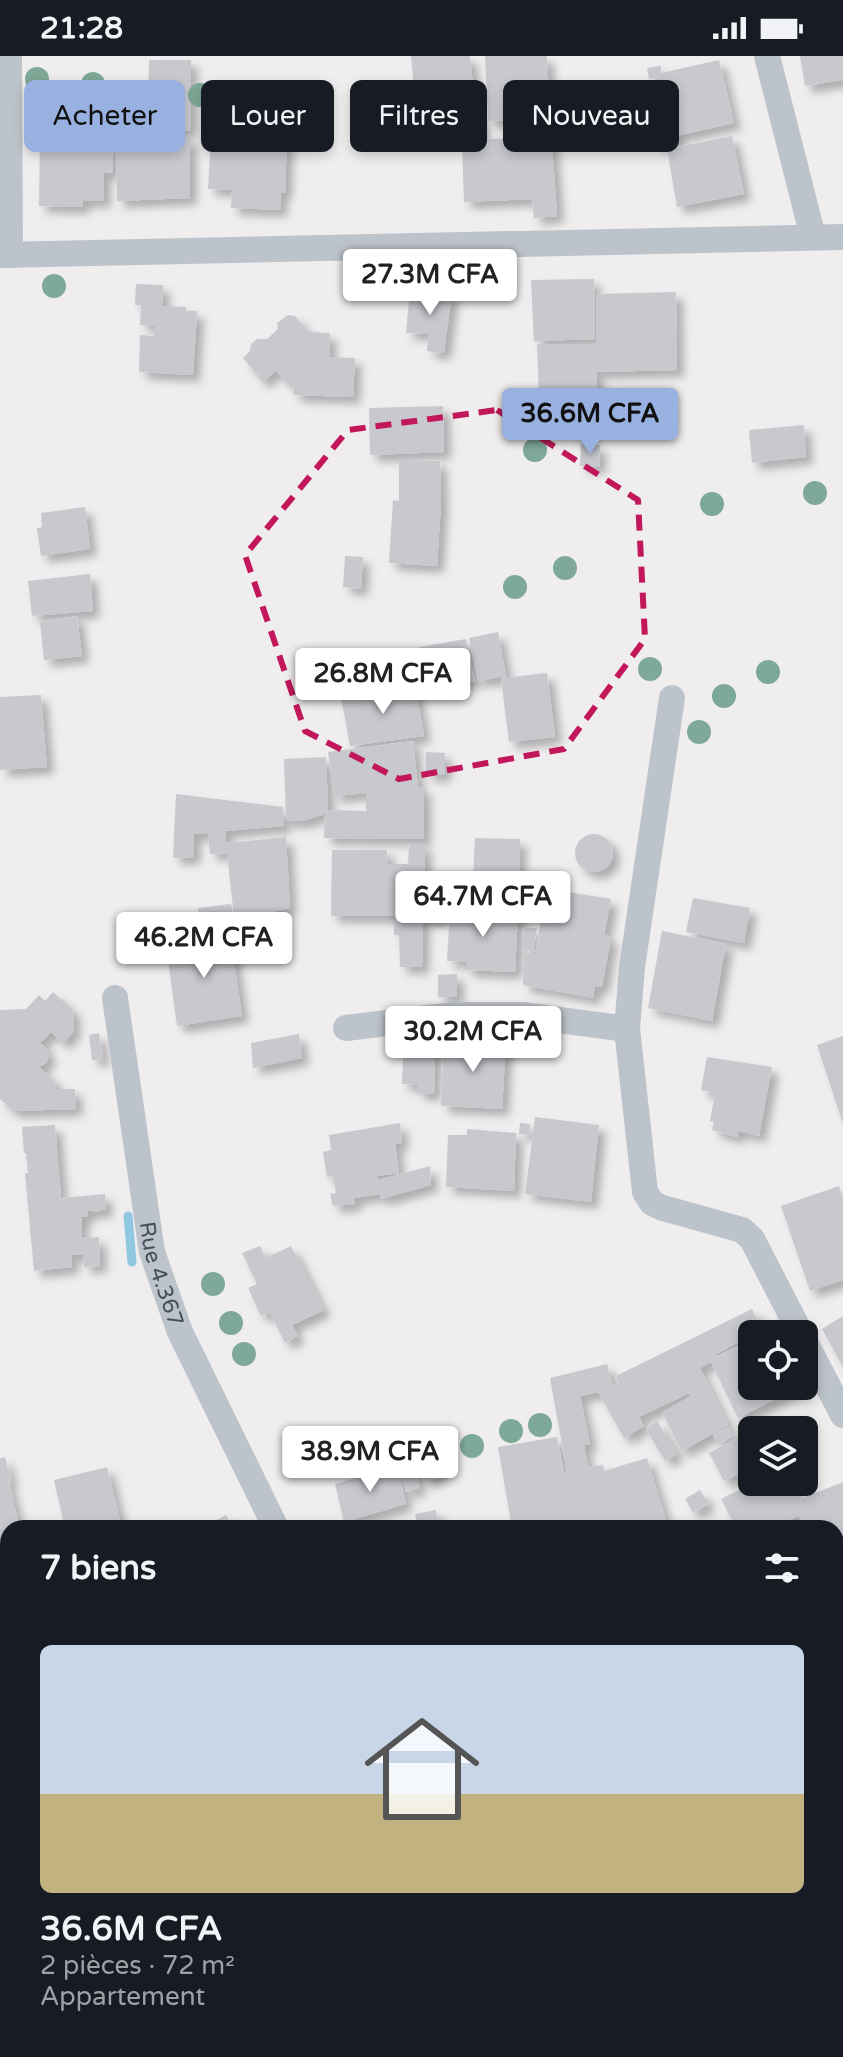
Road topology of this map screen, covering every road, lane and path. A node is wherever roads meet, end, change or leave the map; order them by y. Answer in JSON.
{"nodes":[{"id":1,"x":9,"y":56,"type":"edge"},
{"id":2,"x":767,"y":56,"type":"edge"},
{"id":3,"x":813,"y":237,"type":"junction"},
{"id":4,"x":843,"y":237,"type":"edge"},
{"id":5,"x":5,"y":255,"type":"edge"},
{"id":6,"x":672,"y":698,"type":"dead end"},
{"id":7,"x":115,"y":998,"type":"dead end"},
{"id":8,"x":346,"y":1028,"type":"dead end"},
{"id":9,"x":627,"y":1029,"type":"junction"},
{"id":10,"x":794,"y":1320,"type":"edge"},
{"id":11,"x":818,"y":1367,"type":"edge"},
{"id":12,"x":843,"y":1415,"type":"edge"},
{"id":13,"x":272,"y":1520,"type":"edge"}],
"edges":[{"from":1,"to":5,"type":"street"},
{"from":2,"to":3,"type":"street"},
{"from":3,"to":4,"type":"street"},
{"from":3,"to":5,"type":"street"},
{"from":6,"to":9,"type":"street"},
{"from":7,"to":13,"type":"street","name":"Rue 4.367"},
{"from":8,"to":9,"type":"street"},
{"from":9,"to":10,"type":"street"},
{"from":11,"to":12,"type":"street"}]}
